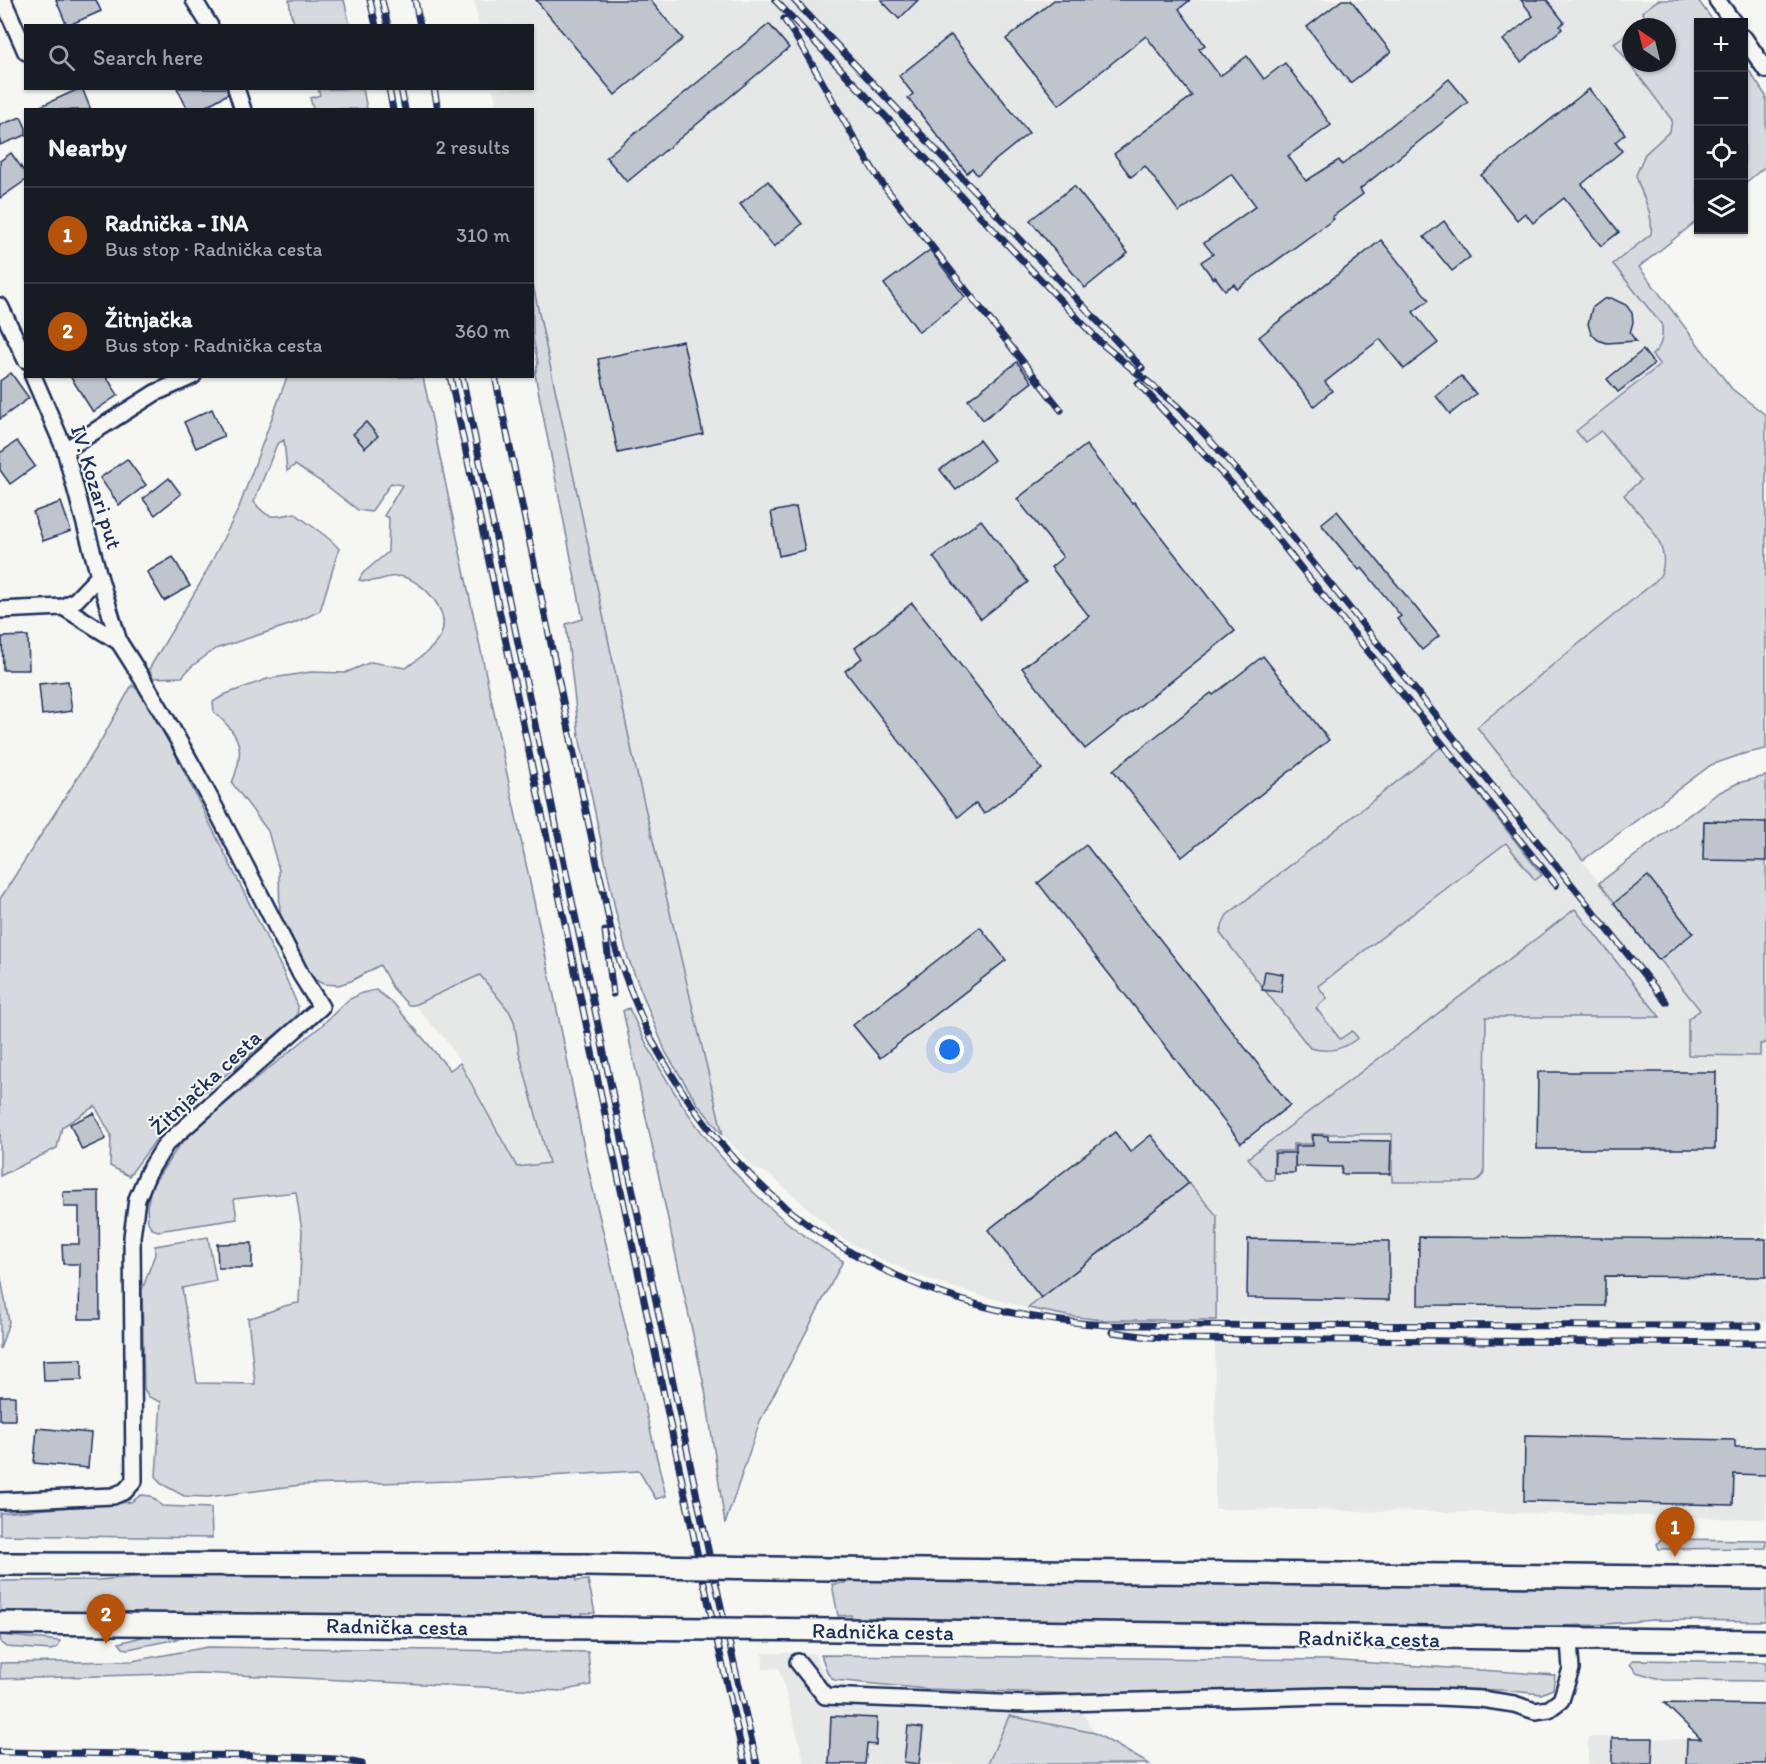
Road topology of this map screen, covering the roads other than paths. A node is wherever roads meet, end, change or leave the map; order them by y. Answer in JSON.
{"nodes":[{"id":1,"x":3,"y":0,"type":"edge"},
{"id":2,"x":194,"y":0,"type":"edge"},
{"id":3,"x":1717,"y":0,"type":"edge"},
{"id":4,"x":1730,"y":18,"type":"edge"},
{"id":5,"x":209,"y":24,"type":"edge"},
{"id":6,"x":1748,"y":45,"type":"edge"},
{"id":7,"x":24,"y":47,"type":"edge"},
{"id":8,"x":1766,"y":70,"type":"edge"},
{"id":9,"x":237,"y":90,"type":"edge"},
{"id":10,"x":242,"y":108,"type":"edge"},
{"id":11,"x":0,"y":306,"type":"edge"},
{"id":12,"x":24,"y":356,"type":"edge"},
{"id":13,"x":34,"y":378,"type":"edge"},
{"id":14,"x":189,"y":378,"type":"edge"},
{"id":15,"x":65,"y":450,"type":"junction"},
{"id":16,"x":99,"y":576,"type":"junction"},
{"id":17,"x":63,"y":607,"type":"junction"},
{"id":18,"x":0,"y":610,"type":"edge"},
{"id":19,"x":119,"y":642,"type":"junction"},
{"id":20,"x":0,"y":1501,"type":"edge"},
{"id":21,"x":0,"y":1564,"type":"edge"},
{"id":22,"x":1766,"y":1578,"type":"edge"},
{"id":23,"x":0,"y":1623,"type":"edge"},
{"id":24,"x":1569,"y":1640,"type":"junction"},
{"id":25,"x":1766,"y":1641,"type":"edge"},
{"id":26,"x":798,"y":1662,"type":"dead end"}],
"edges":[{"from":1,"to":7,"type":"street"},
{"from":2,"to":5,"type":"street"},
{"from":3,"to":4,"type":"street"},
{"from":6,"to":8,"type":"street"},
{"from":9,"to":10,"type":"street"},
{"from":11,"to":12,"type":"street"},
{"from":13,"to":15,"type":"street","name":"IV. Kozari put"},
{"from":14,"to":15,"type":"street"},
{"from":15,"to":16,"type":"street","name":"IV. Kozari put"},
{"from":16,"to":17,"type":"street","name":"IV. Kozari put"},
{"from":16,"to":19,"type":"street"},
{"from":17,"to":18,"type":"street"},
{"from":17,"to":19,"type":"street"},
{"from":19,"to":20,"type":"street","name":"Žitnjačka cesta"},
{"from":21,"to":22,"type":"main road","bridge":true},
{"from":23,"to":24,"type":"main road","name":"Radnička cesta","bridge":true},
{"from":24,"to":25,"type":"main road","name":"Radnička cesta"},
{"from":24,"to":26,"type":"street"}]}
